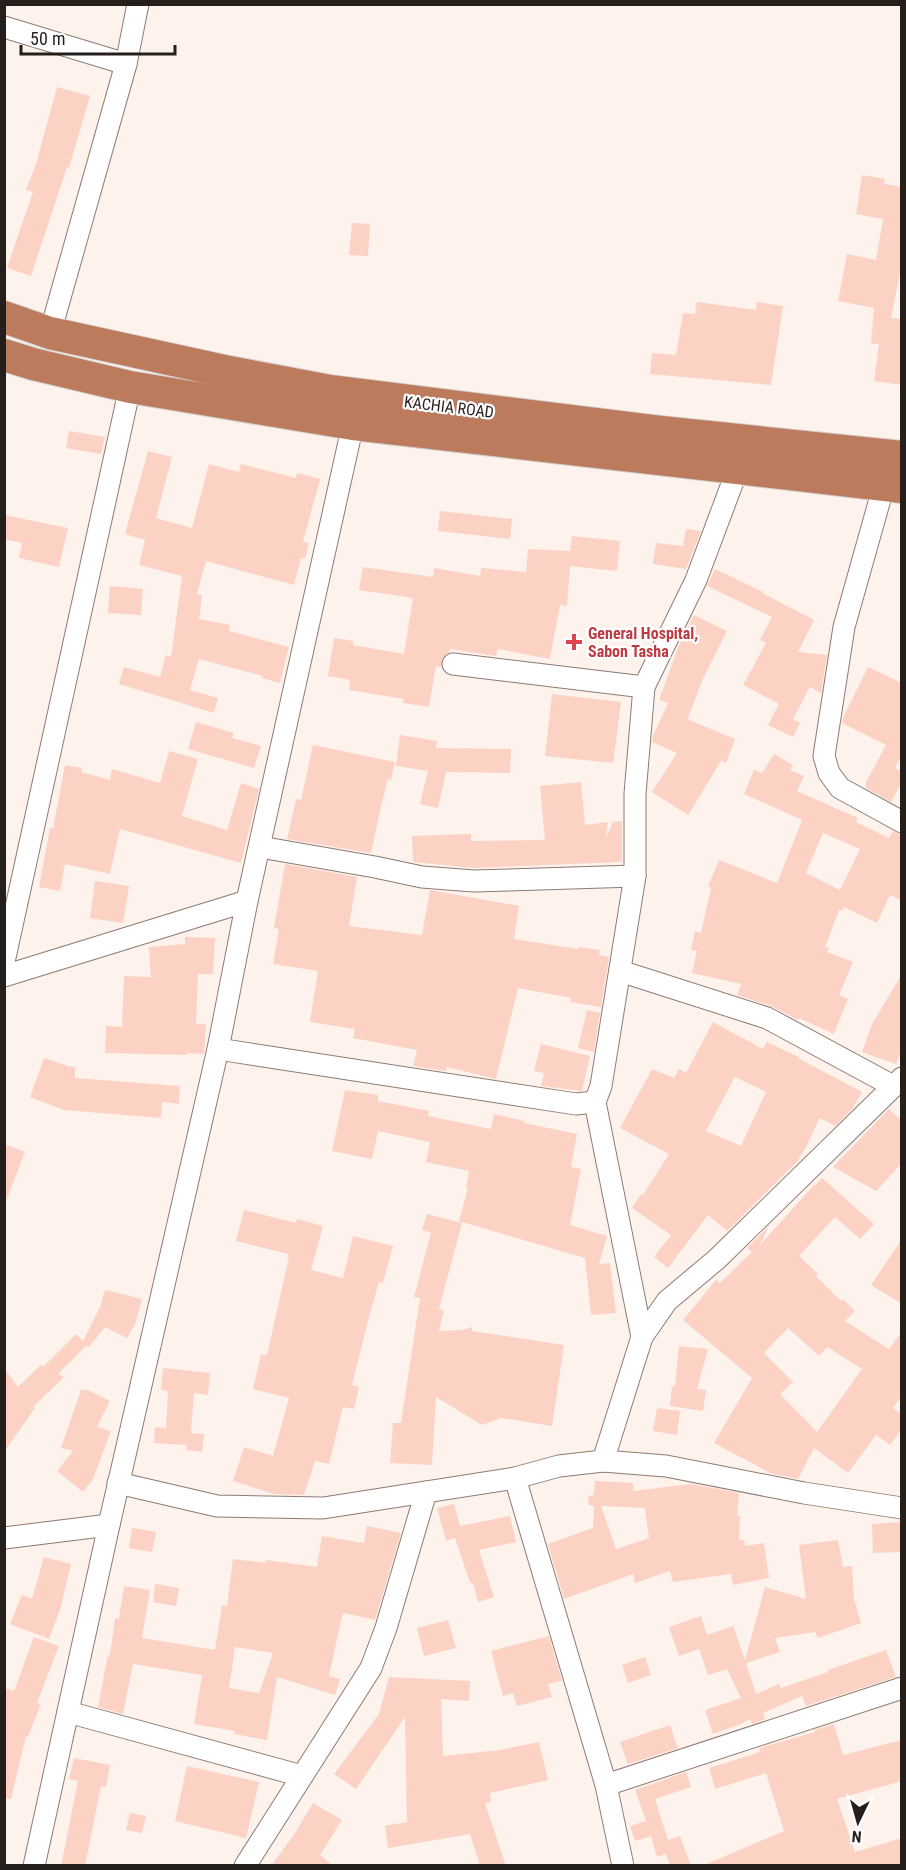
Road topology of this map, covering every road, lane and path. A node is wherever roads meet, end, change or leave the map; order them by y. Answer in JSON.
{"nodes":[{"id":1,"x":138,"y":4,"type":"edge"},
{"id":2,"x":4,"y":27,"type":"edge"},
{"id":3,"x":126,"y":64,"type":"junction"},
{"id":4,"x":4,"y":317,"type":"edge"},
{"id":5,"x":50,"y":333,"type":"junction"},
{"id":6,"x":4,"y":354,"type":"edge"},
{"id":7,"x":130,"y":387,"type":"junction"},
{"id":8,"x":353,"y":424,"type":"junction"},
{"id":9,"x":902,"y":457,"type":"edge"},
{"id":10,"x":738,"y":468,"type":"junction"},
{"id":11,"x":893,"y":486,"type":"edge"},
{"id":12,"x":453,"y":664,"type":"dead end"},
{"id":13,"x":645,"y":687,"type":"junction"},
{"id":14,"x":902,"y":822,"type":"edge"},
{"id":15,"x":260,"y":847,"type":"junction"},
{"id":16,"x":635,"y":876,"type":"junction"},
{"id":17,"x":247,"y":901,"type":"junction"},
{"id":18,"x":4,"y":962,"type":"edge"},
{"id":19,"x":620,"y":971,"type":"junction"},
{"id":20,"x":4,"y":976,"type":"edge"},
{"id":21,"x":218,"y":1049,"type":"junction"},
{"id":22,"x":897,"y":1082,"type":"edge"},
{"id":23,"x":595,"y":1102,"type":"junction"},
{"id":24,"x":642,"y":1337,"type":"junction"},
{"id":25,"x":603,"y":1461,"type":"junction"},
{"id":26,"x":515,"y":1478,"type":"junction"},
{"id":27,"x":118,"y":1484,"type":"junction"},
{"id":28,"x":426,"y":1492,"type":"junction"},
{"id":29,"x":902,"y":1508,"type":"edge"},
{"id":30,"x":108,"y":1525,"type":"junction"},
{"id":31,"x":4,"y":1538,"type":"edge"},
{"id":32,"x":902,"y":1688,"type":"edge"},
{"id":33,"x":68,"y":1712,"type":"junction"},
{"id":34,"x":302,"y":1776,"type":"junction"},
{"id":35,"x":606,"y":1785,"type":"junction"},
{"id":36,"x":34,"y":1866,"type":"edge"},
{"id":37,"x":245,"y":1866,"type":"edge"},
{"id":38,"x":622,"y":1866,"type":"edge"}],
"edges":[{"from":1,"to":3,"type":"street"},
{"from":2,"to":3,"type":"street"},
{"from":3,"to":5,"type":"street"},
{"from":4,"to":5,"type":"highway","name":"KACHIA ROAD"},
{"from":5,"to":9,"type":"highway","name":"KACHIA ROAD"},
{"from":6,"to":7,"type":"highway","name":"KACHIA ROAD"},
{"from":7,"to":8,"type":"highway","name":"KACHIA ROAD"},
{"from":7,"to":18,"type":"street"},
{"from":8,"to":10,"type":"highway","name":"KACHIA ROAD"},
{"from":8,"to":15,"type":"street"},
{"from":10,"to":11,"type":"highway","name":"KACHIA ROAD"},
{"from":10,"to":13,"type":"street"},
{"from":11,"to":14,"type":"street"},
{"from":12,"to":13,"type":"street"},
{"from":13,"to":16,"type":"street"},
{"from":15,"to":16,"type":"street"},
{"from":15,"to":17,"type":"street"},
{"from":16,"to":19,"type":"street"},
{"from":17,"to":20,"type":"street"},
{"from":17,"to":21,"type":"street"},
{"from":19,"to":22,"type":"street"},
{"from":19,"to":23,"type":"street"},
{"from":21,"to":23,"type":"street"},
{"from":21,"to":27,"type":"street"},
{"from":22,"to":24,"type":"street"},
{"from":23,"to":24,"type":"street"},
{"from":24,"to":25,"type":"street"},
{"from":25,"to":26,"type":"street"},
{"from":25,"to":29,"type":"street"},
{"from":26,"to":28,"type":"street"},
{"from":26,"to":35,"type":"street"},
{"from":27,"to":28,"type":"street"},
{"from":27,"to":30,"type":"street"},
{"from":28,"to":34,"type":"street"},
{"from":30,"to":31,"type":"street"},
{"from":30,"to":33,"type":"street"},
{"from":32,"to":35,"type":"street"},
{"from":33,"to":34,"type":"street"},
{"from":33,"to":36,"type":"street"},
{"from":34,"to":37,"type":"street"},
{"from":35,"to":38,"type":"street"}]}
